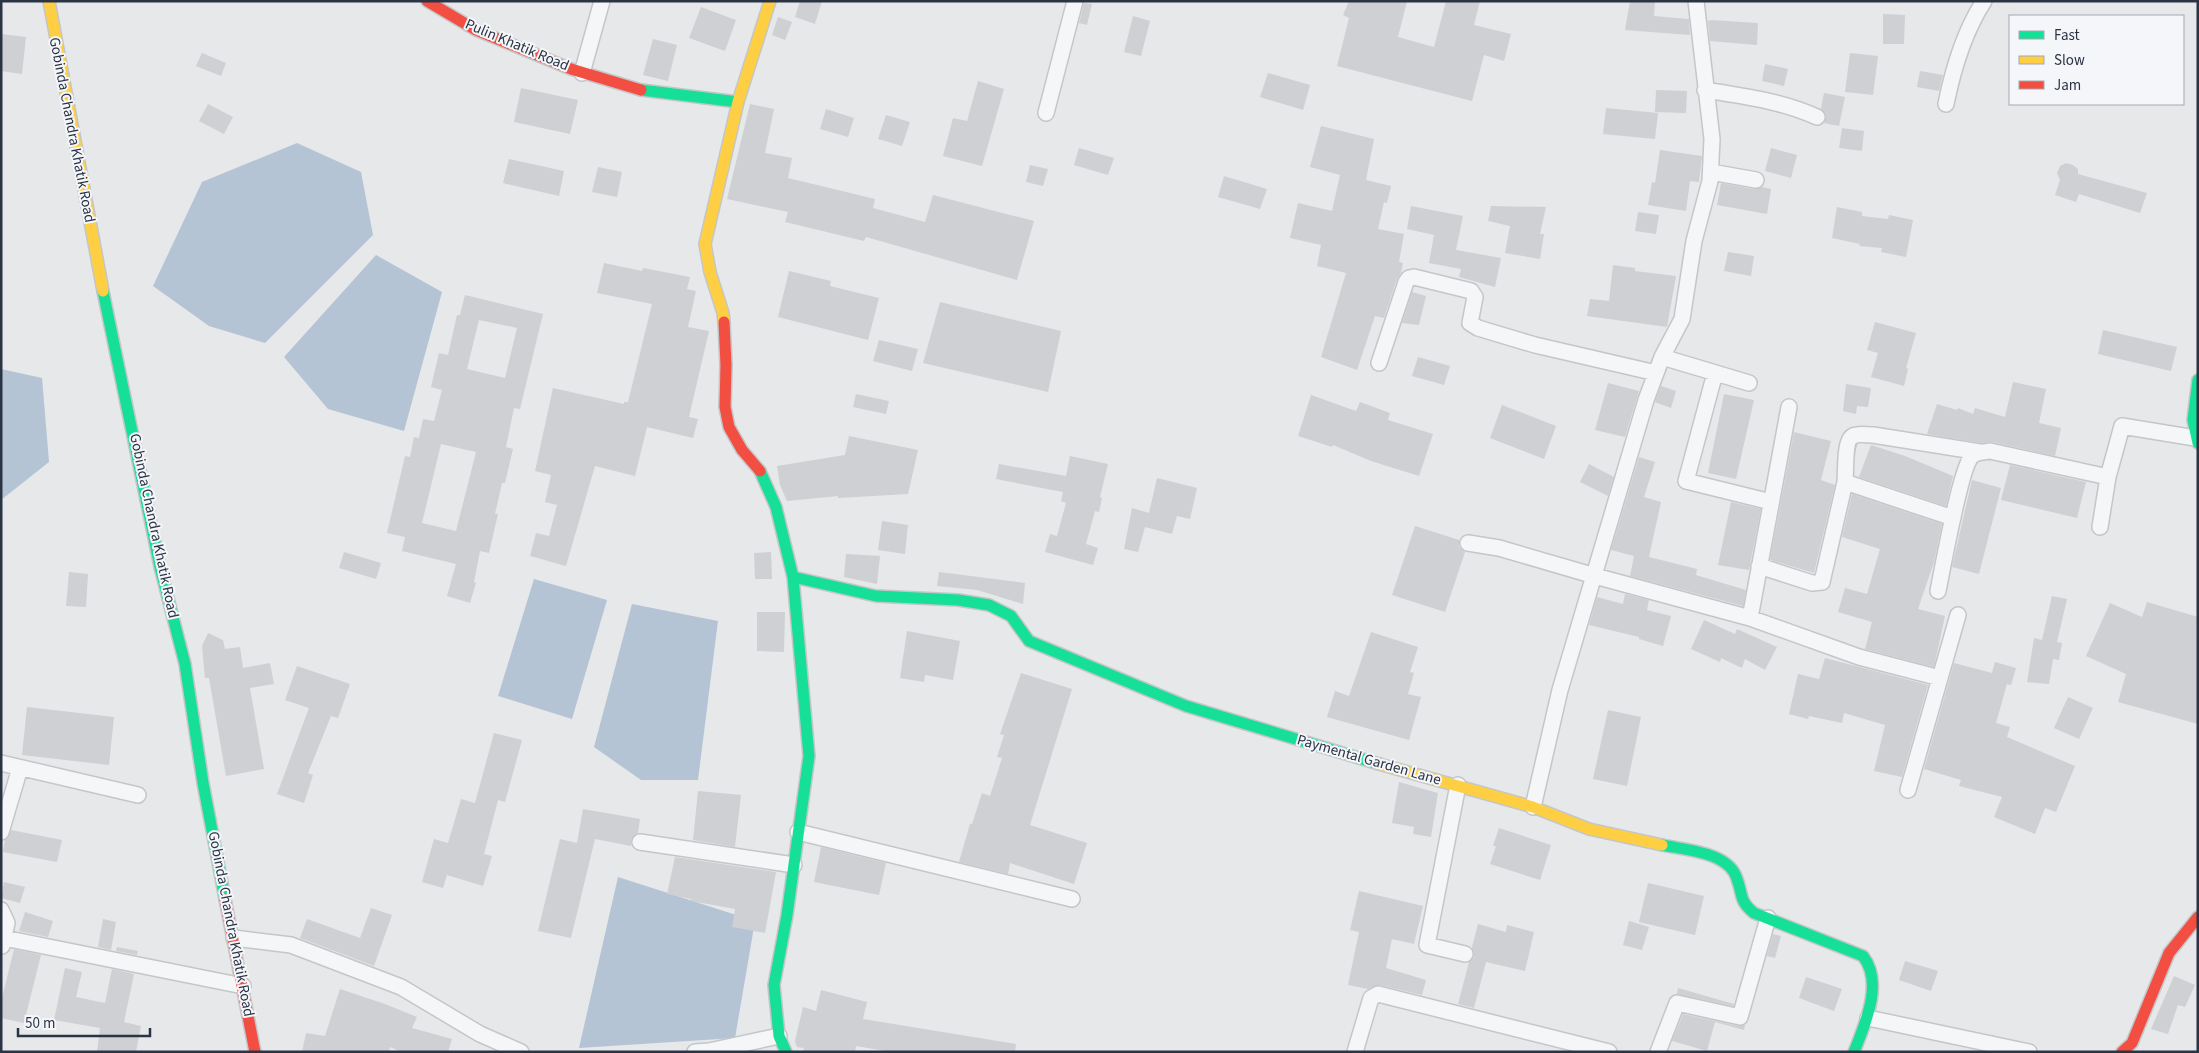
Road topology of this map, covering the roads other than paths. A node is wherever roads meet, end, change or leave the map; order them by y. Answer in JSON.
{"nodes":[{"id":1,"x":49,"y":1,"type":"edge"},
{"id":2,"x":427,"y":1,"type":"edge"},
{"id":3,"x":602,"y":1,"type":"edge"},
{"id":4,"x":770,"y":1,"type":"edge"},
{"id":5,"x":1075,"y":1,"type":"edge"},
{"id":6,"x":1696,"y":1,"type":"edge"},
{"id":7,"x":1984,"y":1,"type":"edge"},
{"id":8,"x":582,"y":73,"type":"junction"},
{"id":9,"x":1705,"y":90,"type":"junction"},
{"id":10,"x":738,"y":102,"type":"junction"},
{"id":11,"x":1946,"y":104,"type":"dead end"},
{"id":12,"x":1046,"y":113,"type":"dead end"},
{"id":13,"x":1817,"y":116,"type":"dead end"},
{"id":14,"x":1711,"y":172,"type":"junction"},
{"id":15,"x":1756,"y":180,"type":"dead end"},
{"id":16,"x":1662,"y":356,"type":"junction"},
{"id":17,"x":1379,"y":363,"type":"dead end"},
{"id":18,"x":1656,"y":373,"type":"junction"},
{"id":19,"x":1715,"y":373,"type":"junction"},
{"id":20,"x":2198,"y":380,"type":"edge"},
{"id":21,"x":1749,"y":383,"type":"dead end"},
{"id":22,"x":1789,"y":407,"type":"dead end"},
{"id":23,"x":2196,"y":441,"type":"edge"},
{"id":24,"x":1980,"y":452,"type":"junction"},
{"id":25,"x":2108,"y":477,"type":"junction"},
{"id":26,"x":1845,"y":482,"type":"junction"},
{"id":27,"x":1771,"y":502,"type":"junction"},
{"id":28,"x":1953,"y":518,"type":"junction"},
{"id":29,"x":2100,"y":526,"type":"dead end"},
{"id":30,"x":1468,"y":543,"type":"dead end"},
{"id":31,"x":1760,"y":566,"type":"junction"},
{"id":32,"x":1595,"y":576,"type":"junction"},
{"id":33,"x":793,"y":577,"type":"junction"},
{"id":34,"x":1938,"y":591,"type":"dead end"},
{"id":35,"x":1958,"y":615,"type":"dead end"},
{"id":36,"x":1750,"y":618,"type":"junction"},
{"id":37,"x":1940,"y":678,"type":"junction"},
{"id":38,"x":1,"y":763,"type":"edge"},
{"id":39,"x":20,"y":768,"type":"junction"},
{"id":40,"x":1458,"y":785,"type":"junction"},
{"id":41,"x":1908,"y":790,"type":"dead end"},
{"id":42,"x":138,"y":795,"type":"dead end"},
{"id":43,"x":1533,"y":807,"type":"junction"},
{"id":44,"x":1,"y":832,"type":"edge"},
{"id":45,"x":798,"y":832,"type":"junction"},
{"id":46,"x":640,"y":842,"type":"dead end"},
{"id":47,"x":794,"y":866,"type":"junction"},
{"id":48,"x":1072,"y":899,"type":"dead end"},
{"id":49,"x":1,"y":910,"type":"edge"},
{"id":50,"x":2198,"y":917,"type":"edge"},
{"id":51,"x":1768,"y":918,"type":"junction"},
{"id":52,"x":234,"y":938,"type":"junction"},
{"id":53,"x":3,"y":943,"type":"edge"},
{"id":54,"x":1465,"y":954,"type":"dead end"},
{"id":55,"x":243,"y":986,"type":"junction"},
{"id":56,"x":1868,"y":1018,"type":"junction"},
{"id":57,"x":779,"y":1036,"type":"junction"},
{"id":58,"x":255,"y":1052,"type":"edge"},
{"id":59,"x":521,"y":1052,"type":"edge"},
{"id":60,"x":695,"y":1052,"type":"edge"},
{"id":61,"x":786,"y":1052,"type":"edge"},
{"id":62,"x":1355,"y":1052,"type":"edge"},
{"id":63,"x":1609,"y":1052,"type":"edge"},
{"id":64,"x":1658,"y":1052,"type":"edge"},
{"id":65,"x":1854,"y":1052,"type":"edge"},
{"id":66,"x":2029,"y":1052,"type":"edge"},
{"id":67,"x":2122,"y":1052,"type":"edge"}],
"edges":[{"from":1,"to":52,"type":"street","name":"Gobinda Chandra Khatik Road"},
{"from":2,"to":8,"type":"street","name":"Pulin Khatik Road"},
{"from":3,"to":8,"type":"street","name":"Pulin Khatik Road"},
{"from":4,"to":10,"type":"street"},
{"from":5,"to":12,"type":"street"},
{"from":6,"to":9,"type":"street"},
{"from":7,"to":11,"type":"street"},
{"from":8,"to":10,"type":"street","name":"Pulin Khatik Road"},
{"from":9,"to":13,"type":"street"},
{"from":9,"to":14,"type":"street"},
{"from":10,"to":33,"type":"street"},
{"from":14,"to":15,"type":"street"},
{"from":14,"to":16,"type":"street"},
{"from":16,"to":18,"type":"street"},
{"from":16,"to":19,"type":"street"},
{"from":17,"to":18,"type":"street"},
{"from":18,"to":32,"type":"street"},
{"from":19,"to":21,"type":"street"},
{"from":19,"to":27,"type":"street"},
{"from":20,"to":23,"type":"street"},
{"from":22,"to":27,"type":"street"},
{"from":23,"to":25,"type":"street"},
{"from":24,"to":25,"type":"street"},
{"from":24,"to":26,"type":"street"},
{"from":24,"to":28,"type":"street"},
{"from":25,"to":29,"type":"street"},
{"from":26,"to":28,"type":"street"},
{"from":26,"to":31,"type":"street"},
{"from":27,"to":31,"type":"street"},
{"from":28,"to":34,"type":"street"},
{"from":30,"to":32,"type":"street"},
{"from":31,"to":36,"type":"street"},
{"from":32,"to":36,"type":"street"},
{"from":32,"to":43,"type":"street"},
{"from":33,"to":40,"type":"street","name":"Paymental Garden Lane"},
{"from":33,"to":45,"type":"street"},
{"from":35,"to":37,"type":"street"},
{"from":36,"to":37,"type":"street"},
{"from":37,"to":41,"type":"street"},
{"from":38,"to":39,"type":"street"},
{"from":39,"to":42,"type":"street"},
{"from":39,"to":44,"type":"street"},
{"from":40,"to":43,"type":"street","name":"Paymental Garden Lane"},
{"from":40,"to":54,"type":"street"},
{"from":43,"to":51,"type":"street","name":"Paymental Garden Lane"},
{"from":45,"to":47,"type":"street"},
{"from":45,"to":48,"type":"street"},
{"from":46,"to":47,"type":"street"},
{"from":47,"to":57,"type":"street"},
{"from":49,"to":53,"type":"street"},
{"from":50,"to":67,"type":"street"},
{"from":51,"to":56,"type":"street","name":"Paymental Garden Lane"},
{"from":51,"to":64,"type":"street"},
{"from":52,"to":55,"type":"street","name":"Gobinda Chandra Khatik Road"},
{"from":52,"to":59,"type":"street"},
{"from":53,"to":55,"type":"street"},
{"from":55,"to":58,"type":"street","name":"Gobinda Chandra Khatik Road"},
{"from":56,"to":65,"type":"street","name":"Paymental Garden Lane"},
{"from":56,"to":66,"type":"street"},
{"from":57,"to":60,"type":"street"},
{"from":57,"to":61,"type":"street"},
{"from":62,"to":63,"type":"street"}]}
